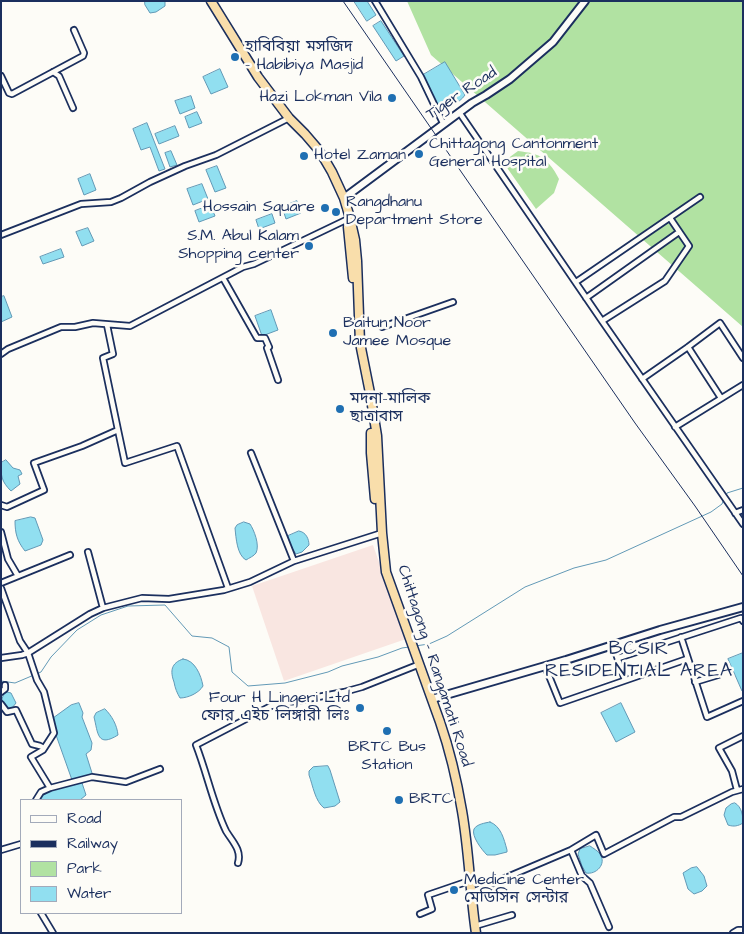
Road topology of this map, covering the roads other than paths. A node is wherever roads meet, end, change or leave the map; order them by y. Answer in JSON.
{"nodes":[{"id":1,"x":206,"y":1,"type":"edge"},
{"id":2,"x":211,"y":1,"type":"edge"},
{"id":3,"x":375,"y":1,"type":"edge"},
{"id":4,"x":585,"y":1,"type":"edge"},
{"id":5,"x":74,"y":30,"type":"dead end"},
{"id":6,"x":53,"y":72,"type":"junction"},
{"id":7,"x":1,"y":76,"type":"edge"},
{"id":8,"x":72,"y":108,"type":"dead end"},
{"id":9,"x":459,"y":112,"type":"junction"},
{"id":10,"x":287,"y":119,"type":"junction"},
{"id":11,"x":443,"y":124,"type":"junction"},
{"id":12,"x":700,"y":197,"type":"dead end"},
{"id":13,"x":344,"y":198,"type":"junction"},
{"id":14,"x":348,"y":218,"type":"junction"},
{"id":15,"x":670,"y":218,"type":"junction"},
{"id":16,"x":679,"y":232,"type":"junction"},
{"id":17,"x":1,"y":235,"type":"edge"},
{"id":18,"x":223,"y":278,"type":"junction"},
{"id":19,"x":576,"y":282,"type":"junction"},
{"id":20,"x":586,"y":298,"type":"junction"},
{"id":21,"x":453,"y":302,"type":"dead end"},
{"id":22,"x":602,"y":321,"type":"junction"},
{"id":23,"x":107,"y":324,"type":"junction"},
{"id":24,"x":382,"y":327,"type":"dead end"},
{"id":25,"x":688,"y":347,"type":"junction"},
{"id":26,"x":1,"y":354,"type":"edge"},
{"id":27,"x":743,"y":358,"type":"edge"},
{"id":28,"x":642,"y":379,"type":"junction"},
{"id":29,"x":278,"y":380,"type":"dead end"},
{"id":30,"x":743,"y":385,"type":"edge"},
{"id":31,"x":721,"y":398,"type":"junction"},
{"id":32,"x":675,"y":427,"type":"junction"},
{"id":33,"x":118,"y":430,"type":"junction"},
{"id":34,"x":251,"y":453,"type":"dead end"},
{"id":35,"x":1,"y":505,"type":"edge"},
{"id":36,"x":743,"y":510,"type":"edge"},
{"id":37,"x":735,"y":513,"type":"junction"},
{"id":38,"x":743,"y":524,"type":"edge"},
{"id":39,"x":1,"y":532,"type":"edge"},
{"id":40,"x":379,"y":534,"type":"junction"},
{"id":41,"x":88,"y":552,"type":"dead end"},
{"id":42,"x":70,"y":555,"type":"dead end"},
{"id":43,"x":294,"y":561,"type":"junction"},
{"id":44,"x":18,"y":576,"type":"junction"},
{"id":45,"x":1,"y":583,"type":"edge"},
{"id":46,"x":1,"y":588,"type":"edge"},
{"id":47,"x":228,"y":588,"type":"junction"},
{"id":48,"x":104,"y":608,"type":"junction"},
{"id":49,"x":742,"y":609,"type":"edge"},
{"id":50,"x":743,"y":622,"type":"edge"},
{"id":51,"x":681,"y":637,"type":"junction"},
{"id":52,"x":613,"y":644,"type":"junction"},
{"id":53,"x":28,"y":653,"type":"junction"},
{"id":54,"x":1,"y":658,"type":"edge"},
{"id":55,"x":618,"y":658,"type":"junction"},
{"id":56,"x":687,"y":659,"type":"junction"},
{"id":57,"x":418,"y":665,"type":"junction"},
{"id":58,"x":545,"y":666,"type":"junction"},
{"id":59,"x":718,"y":675,"type":"dead end"},
{"id":60,"x":624,"y":680,"type":"junction"},
{"id":61,"x":695,"y":682,"type":"junction"},
{"id":62,"x":5,"y":685,"type":"dead end"},
{"id":63,"x":1,"y":692,"type":"edge"},
{"id":64,"x":432,"y":699,"type":"junction"},
{"id":65,"x":743,"y":701,"type":"edge"},
{"id":66,"x":1,"y":704,"type":"edge"},
{"id":67,"x":743,"y":736,"type":"edge"},
{"id":68,"x":44,"y":748,"type":"junction"},
{"id":69,"x":160,"y":770,"type":"dead end"},
{"id":70,"x":50,"y":788,"type":"junction"},
{"id":71,"x":740,"y":789,"type":"edge"},
{"id":72,"x":37,"y":799,"type":"edge"},
{"id":73,"x":20,"y":844,"type":"edge"},
{"id":74,"x":1,"y":850,"type":"edge"},
{"id":75,"x":571,"y":850,"type":"junction"},
{"id":76,"x":238,"y":863,"type":"dead end"},
{"id":77,"x":466,"y":882,"type":"junction"},
{"id":78,"x":472,"y":892,"type":"junction"},
{"id":79,"x":42,"y":914,"type":"edge"},
{"id":80,"x":420,"y":914,"type":"dead end"},
{"id":81,"x":512,"y":915,"type":"dead end"},
{"id":82,"x":609,"y":927,"type":"dead end"},
{"id":83,"x":474,"y":930,"type":"edge"},
{"id":84,"x":743,"y":930,"type":"edge"},
{"id":85,"x":53,"y":933,"type":"edge"},
{"id":86,"x":733,"y":933,"type":"edge"}],
"edges":[{"from":1,"to":10,"type":"highway","name":"Chittagong - Rangamati Road"},
{"from":2,"to":10,"type":"highway","name":"Chittagong - Rangamati Road"},
{"from":3,"to":11,"type":"street"},
{"from":4,"to":9,"type":"street","name":"Tiger Road"},
{"from":5,"to":6,"type":"street"},
{"from":6,"to":7,"type":"street"},
{"from":6,"to":8,"type":"street"},
{"from":9,"to":11,"type":"street","name":"Tiger Road"},
{"from":9,"to":19,"type":"street"},
{"from":10,"to":13,"type":"highway","name":"Chittagong - Rangamati Road"},
{"from":10,"to":14,"type":"highway","name":"Chittagong - Rangamati Road"},
{"from":10,"to":17,"type":"street"},
{"from":11,"to":13,"type":"street","name":"Tiger Road"},
{"from":12,"to":15,"type":"street"},
{"from":13,"to":14,"type":"highway","name":"Chittagong - Rangamati Road"},
{"from":14,"to":18,"type":"street"},
{"from":14,"to":40,"type":"highway","name":"Chittagong - Rangamati Road"},
{"from":15,"to":16,"type":"street"},
{"from":15,"to":19,"type":"street"},
{"from":16,"to":20,"type":"street"},
{"from":16,"to":22,"type":"street"},
{"from":18,"to":23,"type":"street"},
{"from":18,"to":29,"type":"street"},
{"from":19,"to":20,"type":"street"},
{"from":20,"to":22,"type":"street"},
{"from":21,"to":24,"type":"street"},
{"from":22,"to":28,"type":"street"},
{"from":23,"to":26,"type":"street"},
{"from":23,"to":33,"type":"street"},
{"from":25,"to":27,"type":"street"},
{"from":25,"to":28,"type":"street"},
{"from":25,"to":31,"type":"street"},
{"from":28,"to":32,"type":"street"},
{"from":30,"to":31,"type":"street"},
{"from":31,"to":32,"type":"street"},
{"from":32,"to":37,"type":"street"},
{"from":33,"to":35,"type":"street"},
{"from":33,"to":47,"type":"street"},
{"from":34,"to":43,"type":"street"},
{"from":36,"to":37,"type":"street"},
{"from":37,"to":38,"type":"street"},
{"from":39,"to":44,"type":"street"},
{"from":40,"to":43,"type":"street"},
{"from":40,"to":57,"type":"highway","name":"Chittagong - Rangamati Road"},
{"from":41,"to":48,"type":"street"},
{"from":42,"to":44,"type":"street"},
{"from":43,"to":47,"type":"street"},
{"from":44,"to":45,"type":"street"},
{"from":46,"to":53,"type":"street"},
{"from":47,"to":48,"type":"street"},
{"from":48,"to":53,"type":"street"},
{"from":49,"to":52,"type":"street"},
{"from":50,"to":51,"type":"street"},
{"from":51,"to":55,"type":"street"},
{"from":51,"to":56,"type":"street"},
{"from":52,"to":55,"type":"street"},
{"from":52,"to":58,"type":"street"},
{"from":53,"to":54,"type":"street"},
{"from":53,"to":68,"type":"street"},
{"from":55,"to":60,"type":"street"},
{"from":56,"to":60,"type":"street"},
{"from":56,"to":61,"type":"street"},
{"from":57,"to":64,"type":"highway","name":"Chittagong - Rangamati Road"},
{"from":57,"to":76,"type":"street"},
{"from":57,"to":77,"type":"highway","name":"Chittagong - Rangamati Road"},
{"from":58,"to":60,"type":"street"},
{"from":58,"to":64,"type":"street"},
{"from":59,"to":61,"type":"street"},
{"from":61,"to":65,"type":"street"},
{"from":62,"to":63,"type":"street"},
{"from":64,"to":78,"type":"highway","name":"Chittagong - Rangamati Road"},
{"from":66,"to":68,"type":"street"},
{"from":67,"to":71,"type":"street"},
{"from":68,"to":70,"type":"street"},
{"from":69,"to":70,"type":"street"},
{"from":70,"to":72,"type":"street"},
{"from":71,"to":75,"type":"street"},
{"from":73,"to":74,"type":"street"},
{"from":75,"to":78,"type":"street"},
{"from":75,"to":82,"type":"street"},
{"from":77,"to":80,"type":"street"},
{"from":77,"to":83,"type":"highway","name":"Chittagong - Rangamati Road"},
{"from":78,"to":83,"type":"highway","name":"Chittagong - Rangamati Road"},
{"from":79,"to":85,"type":"street"},
{"from":81,"to":83,"type":"street"},
{"from":84,"to":86,"type":"street"}]}
